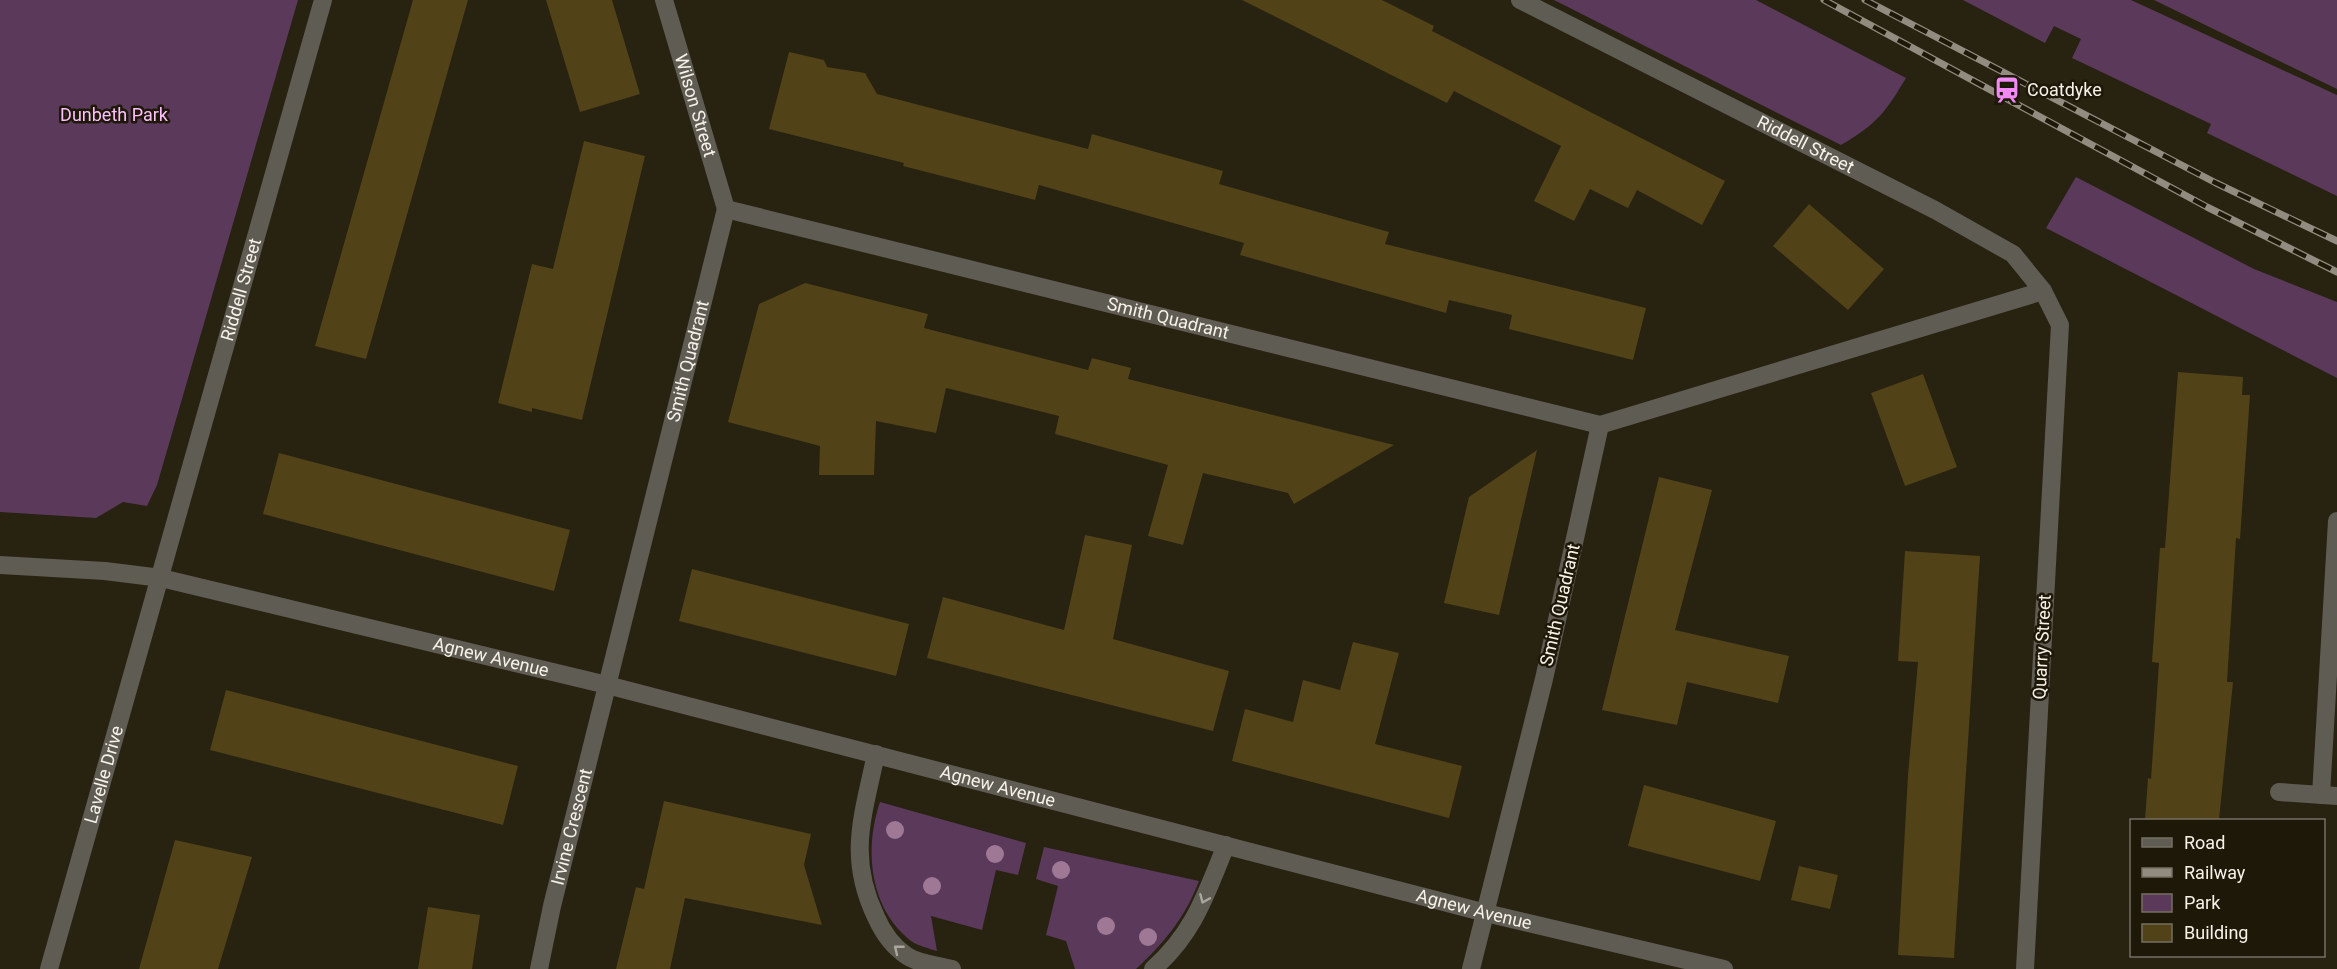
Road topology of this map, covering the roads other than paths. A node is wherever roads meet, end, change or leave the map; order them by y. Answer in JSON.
{"nodes":[{"id":1,"x":323,"y":0,"type":"edge"},
{"id":2,"x":664,"y":0,"type":"edge"},
{"id":3,"x":1520,"y":0,"type":"edge"},
{"id":4,"x":726,"y":208,"type":"junction"},
{"id":5,"x":2043,"y":291,"type":"junction"},
{"id":6,"x":2060,"y":325,"type":"joint"},
{"id":7,"x":1600,"y":426,"type":"junction"},
{"id":8,"x":2337,"y":521,"type":"edge"},
{"id":9,"x":0,"y":564,"type":"edge"},
{"id":10,"x":161,"y":579,"type":"junction"},
{"id":11,"x":607,"y":685,"type":"junction"},
{"id":12,"x":876,"y":754,"type":"junction"},
{"id":13,"x":2279,"y":792,"type":"dead end"},
{"id":14,"x":2329,"y":795,"type":"edge"},
{"id":15,"x":1226,"y":845,"type":"junction"},
{"id":16,"x":1486,"y":913,"type":"junction"},
{"id":17,"x":49,"y":969,"type":"edge"},
{"id":18,"x":539,"y":969,"type":"edge"},
{"id":19,"x":952,"y":969,"type":"edge"},
{"id":20,"x":1153,"y":969,"type":"edge"},
{"id":21,"x":1471,"y":969,"type":"edge"},
{"id":22,"x":1724,"y":969,"type":"edge"},
{"id":23,"x":2025,"y":969,"type":"edge"}],
"edges":[{"from":1,"to":10,"type":"street","name":"Riddell Street"},
{"from":2,"to":4,"type":"street","name":"Wilson Street"},
{"from":3,"to":5,"type":"street","name":"Riddell Street"},
{"from":4,"to":7,"type":"street","name":"Smith Quadrant"},
{"from":4,"to":11,"type":"street","name":"Smith Quadrant"},
{"from":5,"to":6,"type":"street","name":"Riddell Street"},
{"from":5,"to":7,"type":"street"},
{"from":6,"to":23,"type":"street","name":"Quarry Street"},
{"from":7,"to":16,"type":"street","name":"Smith Quadrant"},
{"from":8,"to":14,"type":"street"},
{"from":9,"to":10,"type":"street","name":"Agnew Avenue"},
{"from":10,"to":11,"type":"street","name":"Agnew Avenue"},
{"from":10,"to":17,"type":"street","name":"Lavelle Drive"},
{"from":11,"to":12,"type":"street","name":"Agnew Avenue"},
{"from":11,"to":18,"type":"street","name":"Irvine Crescent"},
{"from":12,"to":15,"type":"street","name":"Agnew Avenue"},
{"from":19,"to":12,"type":"street","one_way":true},
{"from":13,"to":14,"type":"street"},
{"from":15,"to":16,"type":"street","name":"Agnew Avenue"},
{"from":15,"to":20,"type":"street","one_way":true},
{"from":16,"to":21,"type":"street"},
{"from":16,"to":22,"type":"street","name":"Agnew Avenue"}]}
